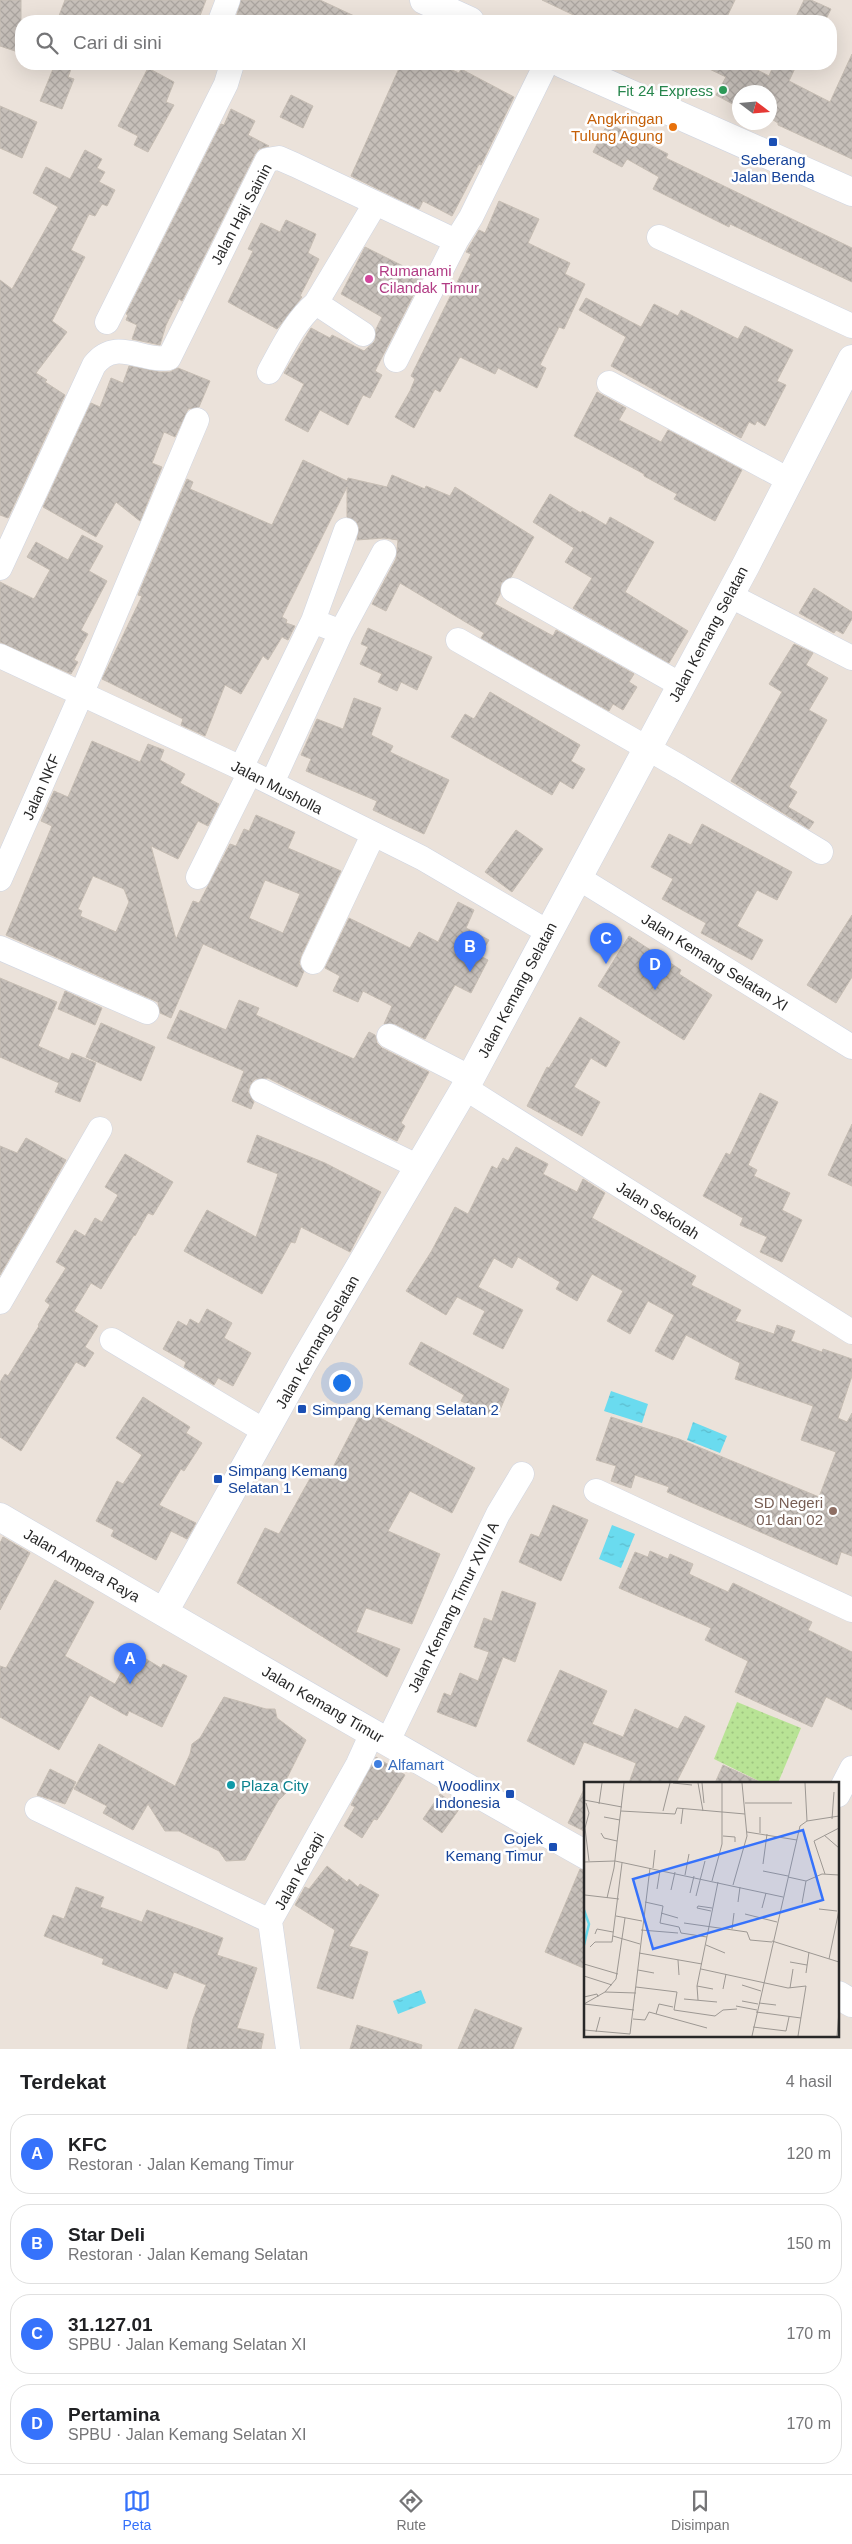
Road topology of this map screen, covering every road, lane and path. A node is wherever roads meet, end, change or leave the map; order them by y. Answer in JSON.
{"nodes":[{"id":1,"x":228,"y":0,"type":"edge"},
{"id":2,"x":424,"y":0,"type":"edge"},
{"id":3,"x":222,"y":15,"type":"edge"},
{"id":4,"x":457,"y":15,"type":"edge"},
{"id":5,"x":230,"y":70,"type":"edge"},
{"id":6,"x":543,"y":70,"type":"edge"},
{"id":7,"x":577,"y":70,"type":"edge"},
{"id":8,"x":852,"y":192,"type":"edge"},
{"id":9,"x":375,"y":204,"type":"junction"},
{"id":10,"x":658,"y":237,"type":"dead end"},
{"id":11,"x":456,"y":241,"type":"junction"},
{"id":12,"x":316,"y":303,"type":"junction"},
{"id":13,"x":107,"y":322,"type":"dead end"},
{"id":14,"x":852,"y":326,"type":"edge"},
{"id":15,"x":362,"y":334,"type":"dead end"},
{"id":16,"x":852,"y":359,"type":"edge"},
{"id":17,"x":396,"y":360,"type":"dead end"},
{"id":18,"x":269,"y":372,"type":"dead end"},
{"id":19,"x":609,"y":383,"type":"dead end"},
{"id":20,"x":197,"y":420,"type":"dead end"},
{"id":21,"x":789,"y":480,"type":"junction"},
{"id":22,"x":346,"y":530,"type":"dead end"},
{"id":23,"x":384,"y":552,"type":"dead end"},
{"id":24,"x":0,"y":568,"type":"edge"},
{"id":25,"x":513,"y":590,"type":"dead end"},
{"id":26,"x":729,"y":595,"type":"junction"},
{"id":27,"x":313,"y":621,"type":"junction"},
{"id":28,"x":341,"y":632,"type":"junction"},
{"id":29,"x":458,"y":640,"type":"dead end"},
{"id":30,"x":0,"y":656,"type":"edge"},
{"id":31,"x":852,"y":658,"type":"edge"},
{"id":32,"x":681,"y":684,"type":"junction"},
{"id":33,"x":82,"y":695,"type":"junction"},
{"id":34,"x":646,"y":748,"type":"junction"},
{"id":35,"x":246,"y":770,"type":"junction"},
{"id":36,"x":272,"y":783,"type":"junction"},
{"id":37,"x":373,"y":835,"type":"junction"},
{"id":38,"x":822,"y":852,"type":"dead end"},
{"id":39,"x":198,"y":877,"type":"dead end"},
{"id":40,"x":577,"y":877,"type":"junction"},
{"id":41,"x":0,"y":879,"type":"edge"},
{"id":42,"x":548,"y":932,"type":"junction"},
{"id":43,"x":0,"y":948,"type":"edge"},
{"id":44,"x":312,"y":962,"type":"dead end"},
{"id":45,"x":147,"y":1012,"type":"dead end"},
{"id":46,"x":389,"y":1036,"type":"dead end"},
{"id":47,"x":852,"y":1047,"type":"edge"},
{"id":48,"x":468,"y":1083,"type":"junction"},
{"id":49,"x":262,"y":1091,"type":"dead end"},
{"id":50,"x":100,"y":1129,"type":"dead end"},
{"id":51,"x":419,"y":1167,"type":"junction"},
{"id":52,"x":0,"y":1302,"type":"edge"},
{"id":53,"x":852,"y":1332,"type":"edge"},
{"id":54,"x":112,"y":1340,"type":"dead end"},
{"id":55,"x":266,"y":1432,"type":"junction"},
{"id":56,"x":522,"y":1474,"type":"dead end"},
{"id":57,"x":596,"y":1491,"type":"dead end"},
{"id":58,"x":0,"y":1517,"type":"edge"},
{"id":59,"x":852,"y":1610,"type":"edge"},
{"id":60,"x":164,"y":1612,"type":"junction"},
{"id":61,"x":380,"y":1737,"type":"junction"},
{"id":62,"x":852,"y":1768,"type":"edge"},
{"id":63,"x":840,"y":1791,"type":"edge"},
{"id":64,"x":38,"y":1810,"type":"dead end"},
{"id":65,"x":584,"y":1854,"type":"edge"},
{"id":66,"x":270,"y":1921,"type":"junction"},
{"id":67,"x":840,"y":1996,"type":"edge"},
{"id":68,"x":852,"y":2003,"type":"edge"},
{"id":69,"x":288,"y":2049,"type":"edge"}],
"edges":[{"from":1,"to":3,"type":"street"},
{"from":2,"to":4,"type":"street"},
{"from":5,"to":13,"type":"street"},
{"from":6,"to":11,"type":"street"},
{"from":7,"to":8,"type":"street"},
{"from":9,"to":11,"type":"street","name":"Jalan Haji Sainin"},
{"from":9,"to":12,"type":"street"},
{"from":9,"to":24,"type":"street","name":"Jalan Haji Sainin"},
{"from":10,"to":14,"type":"street"},
{"from":11,"to":17,"type":"street"},
{"from":12,"to":15,"type":"street"},
{"from":12,"to":18,"type":"street"},
{"from":16,"to":21,"type":"street","name":"Jalan Kemang Selatan"},
{"from":19,"to":21,"type":"street"},
{"from":20,"to":33,"type":"street","name":"Jalan NKF"},
{"from":21,"to":26,"type":"street","name":"Jalan Kemang Selatan"},
{"from":22,"to":27,"type":"street"},
{"from":23,"to":28,"type":"street"},
{"from":25,"to":32,"type":"street"},
{"from":26,"to":31,"type":"street"},
{"from":26,"to":32,"type":"street","name":"Jalan Kemang Selatan"},
{"from":27,"to":28,"type":"street"},
{"from":27,"to":35,"type":"street"},
{"from":28,"to":36,"type":"street"},
{"from":29,"to":34,"type":"street"},
{"from":30,"to":33,"type":"street","name":"Jalan Musholla"},
{"from":32,"to":34,"type":"street","name":"Jalan Kemang Selatan"},
{"from":33,"to":35,"type":"street","name":"Jalan Musholla"},
{"from":33,"to":41,"type":"street","name":"Jalan NKF"},
{"from":34,"to":38,"type":"street"},
{"from":34,"to":40,"type":"street","name":"Jalan Kemang Selatan"},
{"from":35,"to":36,"type":"street","name":"Jalan Musholla"},
{"from":35,"to":39,"type":"street"},
{"from":36,"to":37,"type":"street","name":"Jalan Musholla"},
{"from":37,"to":42,"type":"street","name":"Jalan Musholla"},
{"from":37,"to":44,"type":"street"},
{"from":40,"to":42,"type":"street","name":"Jalan Kemang Selatan"},
{"from":40,"to":47,"type":"street","name":"Jalan Kemang Selatan XI"},
{"from":42,"to":48,"type":"street","name":"Jalan Kemang Selatan"},
{"from":43,"to":45,"type":"street"},
{"from":46,"to":48,"type":"street","name":"Jalan Sekolah"},
{"from":48,"to":51,"type":"street","name":"Jalan Kemang Selatan"},
{"from":48,"to":53,"type":"street","name":"Jalan Sekolah"},
{"from":49,"to":51,"type":"street"},
{"from":50,"to":52,"type":"street"},
{"from":51,"to":55,"type":"street","name":"Jalan Kemang Selatan"},
{"from":54,"to":55,"type":"street"},
{"from":55,"to":60,"type":"street","name":"Jalan Kemang Selatan"},
{"from":56,"to":61,"type":"street","name":"Jalan Kemang Timur XVIII A"},
{"from":57,"to":59,"type":"street"},
{"from":58,"to":60,"type":"street","name":"Jalan Ampera Raya"},
{"from":60,"to":61,"type":"street","name":"Jalan Kemang Timur"},
{"from":61,"to":65,"type":"street","name":"Jalan Kemang Timur"},
{"from":61,"to":66,"type":"street","name":"Jalan Kecapi"},
{"from":62,"to":63,"type":"street"},
{"from":64,"to":66,"type":"street"},
{"from":66,"to":69,"type":"street","name":"Jalan Kecapi"},
{"from":67,"to":68,"type":"street"}]}
